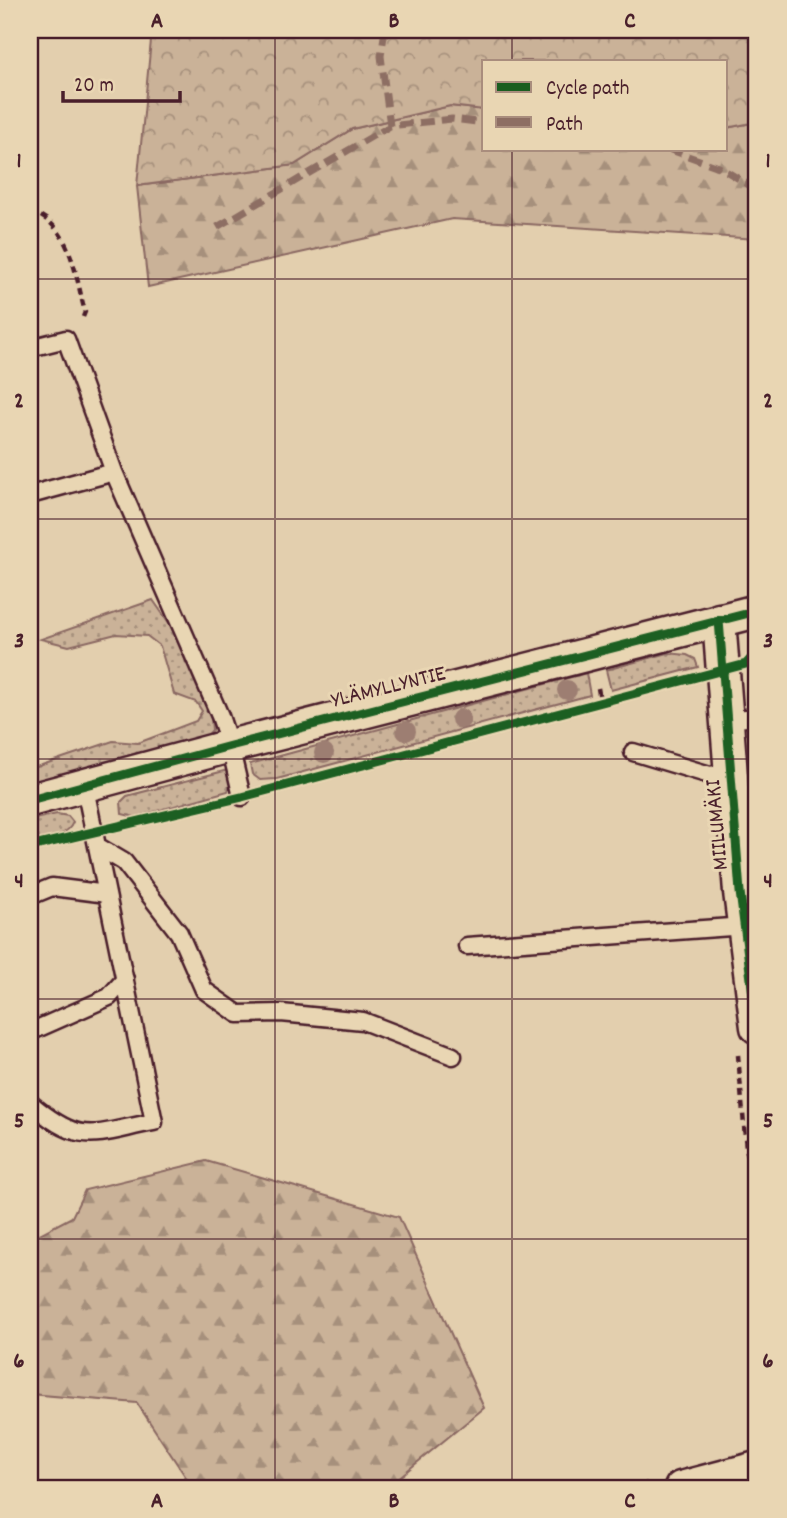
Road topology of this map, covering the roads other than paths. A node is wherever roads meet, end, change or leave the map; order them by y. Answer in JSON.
{"nodes":[{"id":1,"x":30,"y":348,"type":"edge"},
{"id":2,"x":114,"y":472,"type":"junction"},
{"id":3,"x":30,"y":495,"type":"edge"},
{"id":4,"x":757,"y":611,"type":"edge"},
{"id":5,"x":719,"y":620,"type":"junction"},
{"id":6,"x":757,"y":717,"type":"edge"},
{"id":7,"x":725,"y":720,"type":"junction"},
{"id":8,"x":230,"y":746,"type":"junction"},
{"id":9,"x":633,"y":752,"type":"dead end"},
{"id":10,"x":730,"y":772,"type":"junction"},
{"id":11,"x":85,"y":788,"type":"junction"},
{"id":12,"x":242,"y":797,"type":"dead end"},
{"id":13,"x":30,"y":800,"type":"edge"},
{"id":14,"x":97,"y":846,"type":"junction"},
{"id":15,"x":749,"y":891,"type":"edge"},
{"id":16,"x":107,"y":894,"type":"junction"},
{"id":17,"x":30,"y":896,"type":"edge"},
{"id":18,"x":745,"y":926,"type":"junction"},
{"id":19,"x":467,"y":946,"type":"dead end"},
{"id":20,"x":125,"y":979,"type":"junction"},
{"id":21,"x":757,"y":1027,"type":"edge"},
{"id":22,"x":30,"y":1032,"type":"edge"},
{"id":23,"x":453,"y":1056,"type":"dead end"},
{"id":24,"x":30,"y":1103,"type":"edge"},
{"id":25,"x":757,"y":1468,"type":"edge"},
{"id":26,"x":681,"y":1488,"type":"edge"}],
"edges":[{"from":1,"to":2,"type":"lane"},
{"from":2,"to":3,"type":"lane"},
{"from":2,"to":8,"type":"lane"},
{"from":4,"to":5,"type":"street","name":"YLÄMYLLYNTIE"},
{"from":5,"to":7,"type":"street","name":"MIILUMÄKI"},
{"from":5,"to":8,"type":"street","name":"YLÄMYLLYNTIE"},
{"from":6,"to":7,"type":"lane"},
{"from":7,"to":10,"type":"street","name":"MIILUMÄKI"},
{"from":8,"to":11,"type":"street","name":"YLÄMYLLYNTIE"},
{"from":8,"to":12,"type":"lane"},
{"from":9,"to":10,"type":"lane"},
{"from":10,"to":15,"type":"street","name":"MIILUMÄKI"},
{"from":11,"to":13,"type":"street","name":"YLÄMYLLYNTIE"},
{"from":11,"to":14,"type":"lane"},
{"from":14,"to":16,"type":"lane"},
{"from":14,"to":23,"type":"lane"},
{"from":15,"to":18,"type":"street","name":"MIILUMÄKI"},
{"from":16,"to":17,"type":"lane"},
{"from":16,"to":20,"type":"lane"},
{"from":18,"to":19,"type":"lane"},
{"from":18,"to":21,"type":"street","name":"MIILUMÄKI"},
{"from":20,"to":22,"type":"lane"},
{"from":20,"to":24,"type":"lane"},
{"from":25,"to":26,"type":"street"}]}
